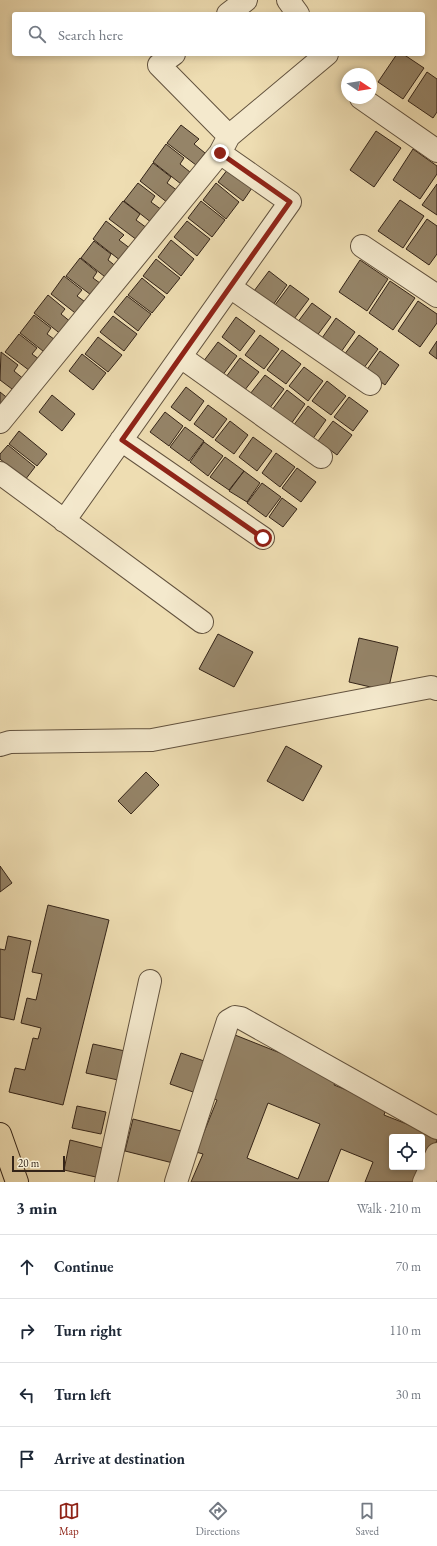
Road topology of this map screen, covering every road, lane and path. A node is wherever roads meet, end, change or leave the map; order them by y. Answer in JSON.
{"nodes":[{"id":1,"x":246,"y":0,"type":"edge"},
{"id":2,"x":288,"y":0,"type":"edge"},
{"id":3,"x":231,"y":12,"type":"edge"},
{"id":4,"x":297,"y":12,"type":"edge"},
{"id":5,"x":171,"y":56,"type":"edge"},
{"id":6,"x":326,"y":56,"type":"edge"},
{"id":7,"x":370,"y":104,"type":"edge"},
{"id":8,"x":225,"y":144,"type":"junction"},
{"id":9,"x":437,"y":151,"type":"edge"},
{"id":10,"x":362,"y":246,"type":"dead end"},
{"id":11,"x":230,"y":287,"type":"junction"},
{"id":12,"x":437,"y":296,"type":"edge"},
{"id":13,"x":180,"y":357,"type":"junction"},
{"id":14,"x":370,"y":384,"type":"dead end"},
{"id":15,"x":0,"y":422,"type":"edge"},
{"id":16,"x":122,"y":440,"type":"junction"},
{"id":17,"x":321,"y":457,"type":"dead end"},
{"id":18,"x":0,"y":473,"type":"edge"},
{"id":19,"x":64,"y":520,"type":"junction"},
{"id":20,"x":263,"y":538,"type":"dead end"},
{"id":21,"x":202,"y":622,"type":"dead end"},
{"id":22,"x":437,"y":689,"type":"edge"},
{"id":23,"x":0,"y":745,"type":"edge"},
{"id":24,"x":150,"y":981,"type":"dead end"},
{"id":25,"x":437,"y":1128,"type":"edge"},
{"id":26,"x":0,"y":1134,"type":"edge"},
{"id":27,"x":437,"y":1154,"type":"edge"},
{"id":28,"x":17,"y":1182,"type":"edge"},
{"id":29,"x":106,"y":1182,"type":"edge"},
{"id":30,"x":176,"y":1182,"type":"edge"},
{"id":31,"x":424,"y":1182,"type":"edge"}],
"edges":[{"from":1,"to":3,"type":"street"},
{"from":2,"to":4,"type":"street"},
{"from":5,"to":8,"type":"street"},
{"from":6,"to":8,"type":"street"},
{"from":7,"to":9,"type":"street"},
{"from":8,"to":11,"type":"street"},
{"from":8,"to":15,"type":"street"},
{"from":10,"to":12,"type":"street"},
{"from":11,"to":13,"type":"street"},
{"from":11,"to":14,"type":"street"},
{"from":13,"to":16,"type":"street"},
{"from":13,"to":17,"type":"street"},
{"from":16,"to":19,"type":"street"},
{"from":16,"to":20,"type":"street"},
{"from":18,"to":19,"type":"street"},
{"from":19,"to":21,"type":"street"},
{"from":22,"to":23,"type":"street"},
{"from":24,"to":29,"type":"street"},
{"from":25,"to":30,"type":"street"},
{"from":26,"to":28,"type":"main road"},
{"from":27,"to":31,"type":"street"}]}
